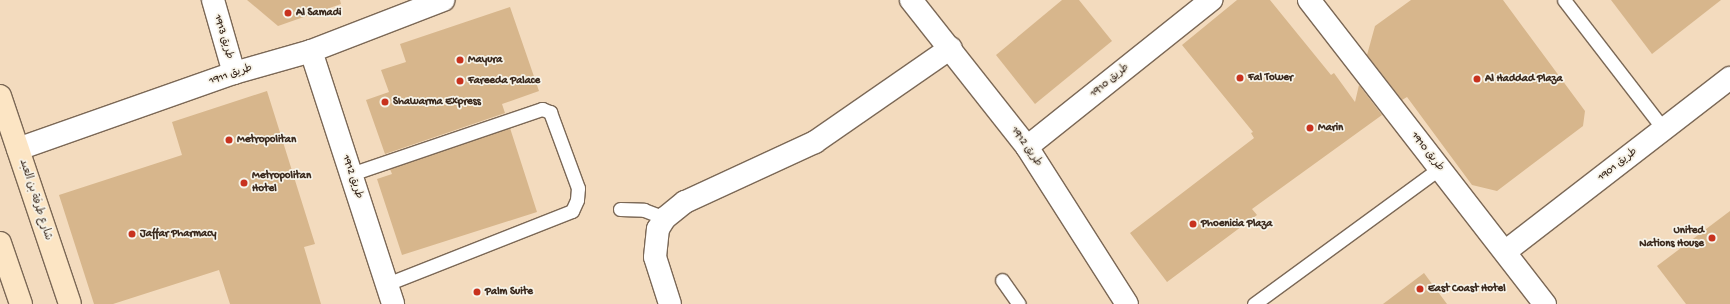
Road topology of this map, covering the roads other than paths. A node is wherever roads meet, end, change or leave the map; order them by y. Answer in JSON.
{"nodes":[{"id":1,"x":213,"y":0,"type":"edge"},
{"id":2,"x":443,"y":0,"type":"edge"},
{"id":3,"x":911,"y":0,"type":"edge"},
{"id":4,"x":1211,"y":0,"type":"edge"},
{"id":5,"x":1309,"y":0,"type":"edge"},
{"id":6,"x":1564,"y":0,"type":"edge"},
{"id":7,"x":951,"y":48,"type":"junction"},
{"id":8,"x":311,"y":51,"type":"junction"},
{"id":9,"x":234,"y":73,"type":"junction"},
{"id":10,"x":1730,"y":78,"type":"edge"},
{"id":11,"x":0,"y":96,"type":"edge"},
{"id":12,"x":1664,"y":130,"type":"junction"},
{"id":13,"x":1027,"y":147,"type":"junction"},
{"id":14,"x":18,"y":149,"type":"junction"},
{"id":15,"x":1440,"y":168,"type":"junction"},
{"id":16,"x":351,"y":174,"type":"junction"},
{"id":17,"x":620,"y":209,"type":"dead end"},
{"id":18,"x":665,"y":218,"type":"junction"},
{"id":19,"x":0,"y":243,"type":"edge"},
{"id":20,"x":1506,"y":252,"type":"junction"},
{"id":21,"x":1002,"y":280,"type":"dead end"},
{"id":22,"x":390,"y":294,"type":"edge"},
{"id":23,"x":21,"y":304,"type":"edge"},
{"id":24,"x":70,"y":304,"type":"edge"},
{"id":25,"x":670,"y":304,"type":"edge"},
{"id":26,"x":1018,"y":304,"type":"edge"},
{"id":27,"x":1127,"y":304,"type":"edge"},
{"id":28,"x":1254,"y":304,"type":"edge"},
{"id":29,"x":1545,"y":304,"type":"edge"}],
"edges":[{"from":1,"to":9,"type":"street","name":"طريق 1913"},
{"from":2,"to":8,"type":"street","name":"طريق 1911"},
{"from":3,"to":7,"type":"street","name":"طريق 1912"},
{"from":4,"to":13,"type":"street","name":"طريق 1910"},
{"from":5,"to":15,"type":"street","name":"طريق 1910"},
{"from":6,"to":12,"type":"lane"},
{"from":7,"to":13,"type":"street","name":"طريق 1912"},
{"from":7,"to":18,"type":"street"},
{"from":8,"to":9,"type":"street","name":"طريق 1911"},
{"from":8,"to":16,"type":"street","name":"طريق 1912"},
{"from":9,"to":14,"type":"street","name":"طريق 1911"},
{"from":10,"to":12,"type":"street","name":"طريق 1901"},
{"from":11,"to":14,"type":"main road","name":"شارع طرفة بن العبد"},
{"from":12,"to":20,"type":"street","name":"طريق 1901"},
{"from":13,"to":27,"type":"street","name":"طريق 1912"},
{"from":14,"to":24,"type":"main road","name":"شارع طرفة بن العبد"},
{"from":15,"to":20,"type":"street","name":"طريق 1910"},
{"from":15,"to":28,"type":"lane"},
{"from":16,"to":22,"type":"street","name":"طريق 1912"},
{"from":16,"to":22,"type":"lane"},
{"from":17,"to":18,"type":"lane"},
{"from":18,"to":25,"type":"street"},
{"from":19,"to":23,"type":"main road"},
{"from":20,"to":29,"type":"street","name":"طريق 1910"},
{"from":21,"to":26,"type":"lane"}]}
